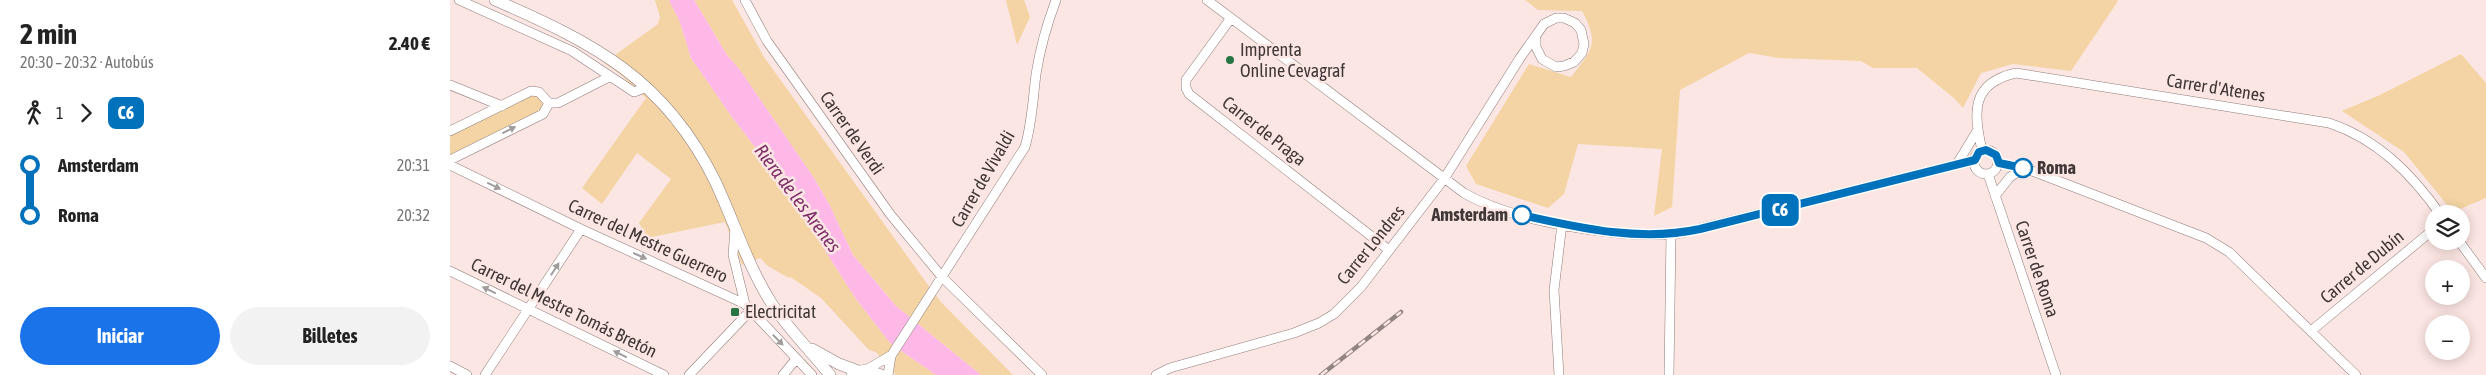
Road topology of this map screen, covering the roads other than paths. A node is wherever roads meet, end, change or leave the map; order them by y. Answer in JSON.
{"nodes":[{"id":1,"x":459,"y":0,"type":"edge"},
{"id":2,"x":495,"y":0,"type":"edge"},
{"id":3,"x":745,"y":0,"type":"edge"},
{"id":4,"x":1056,"y":0,"type":"edge"},
{"id":5,"x":1206,"y":0,"type":"edge"},
{"id":6,"x":1231,"y":18,"type":"junction"},
{"id":7,"x":1536,"y":38,"type":"junction"},
{"id":8,"x":609,"y":77,"type":"junction"},
{"id":9,"x":450,"y":85,"type":"edge"},
{"id":10,"x":647,"y":87,"type":"junction"},
{"id":11,"x":549,"y":103,"type":"junction"},
{"id":12,"x":502,"y":106,"type":"junction"},
{"id":13,"x":450,"y":131,"type":"edge"},
{"id":14,"x":1977,"y":131,"type":"junction"},
{"id":15,"x":1982,"y":150,"type":"junction"},
{"id":16,"x":450,"y":160,"type":"edge"},
{"id":17,"x":1975,"y":160,"type":"junction"},
{"id":18,"x":1999,"y":163,"type":"junction"},
{"id":19,"x":1957,"y":164,"type":"junction"},
{"id":20,"x":450,"y":165,"type":"edge"},
{"id":21,"x":2024,"y":168,"type":"junction"},
{"id":22,"x":1988,"y":174,"type":"junction"},
{"id":23,"x":1444,"y":179,"type":"junction"},
{"id":24,"x":1995,"y":196,"type":"junction"},
{"id":25,"x":2434,"y":205,"type":"edge"},
{"id":26,"x":1562,"y":224,"type":"junction"},
{"id":27,"x":735,"y":225,"type":"junction"},
{"id":28,"x":580,"y":229,"type":"junction"},
{"id":29,"x":1671,"y":234,"type":"junction"},
{"id":30,"x":2425,"y":236,"type":"edge"},
{"id":31,"x":1389,"y":250,"type":"junction"},
{"id":32,"x":2466,"y":250,"type":"edge"},
{"id":33,"x":450,"y":271,"type":"edge"},
{"id":34,"x":942,"y":277,"type":"junction"},
{"id":35,"x":2486,"y":278,"type":"edge"},
{"id":36,"x":748,"y":307,"type":"junction"},
{"id":37,"x":528,"y":309,"type":"junction"},
{"id":38,"x":2311,"y":331,"type":"junction"},
{"id":39,"x":803,"y":342,"type":"junction"},
{"id":40,"x":891,"y":356,"type":"junction"},
{"id":41,"x":796,"y":359,"type":"junction"},
{"id":42,"x":450,"y":366,"type":"edge"},
{"id":43,"x":858,"y":372,"type":"edge"},
{"id":44,"x":829,"y":374,"type":"edge"},
{"id":45,"x":467,"y":375,"type":"edge"},
{"id":46,"x":485,"y":375,"type":"edge"},
{"id":47,"x":664,"y":375,"type":"edge"},
{"id":48,"x":689,"y":375,"type":"edge"},
{"id":49,"x":783,"y":375,"type":"edge"},
{"id":50,"x":812,"y":375,"type":"edge"},
{"id":51,"x":881,"y":375,"type":"edge"},
{"id":52,"x":888,"y":375,"type":"edge"},
{"id":53,"x":1042,"y":375,"type":"edge"},
{"id":54,"x":1156,"y":375,"type":"edge"},
{"id":55,"x":1559,"y":375,"type":"edge"},
{"id":56,"x":1668,"y":375,"type":"edge"},
{"id":57,"x":2056,"y":375,"type":"edge"},
{"id":58,"x":2356,"y":375,"type":"edge"}],
"edges":[{"from":1,"to":8,"type":"street"},
{"from":2,"to":10,"type":"main road"},
{"from":3,"to":34,"type":"street","name":"Carrer de Verdi"},
{"from":4,"to":34,"type":"street","name":"Carrer de Vivaldi"},
{"from":5,"to":6,"type":"street"},
{"from":6,"to":23,"type":"street"},
{"from":6,"to":31,"type":"street","name":"Carrer de Praga"},
{"from":7,"to":7,"type":"street"},
{"from":7,"to":23,"type":"street","name":"Carrer Londres"},
{"from":8,"to":10,"type":"street"},
{"from":8,"to":11,"type":"street"},
{"from":9,"to":12,"type":"street"},
{"from":10,"to":27,"type":"main road"},
{"from":11,"to":12,"type":"street"},
{"from":16,"to":11,"type":"street","one_way":true},
{"from":12,"to":13,"type":"street"},
{"from":14,"to":15,"type":"street"},
{"from":14,"to":19,"type":"street"},
{"from":14,"to":25,"type":"street","name":"Carrer d'Atenes"},
{"from":15,"to":17,"type":"street"},
{"from":15,"to":18,"type":"street"},
{"from":17,"to":19,"type":"street"},
{"from":17,"to":22,"type":"street"},
{"from":18,"to":21,"type":"street"},
{"from":18,"to":22,"type":"street"},
{"from":19,"to":29,"type":"street"},
{"from":20,"to":28,"type":"street","name":"Carrer del Mestre Guerrero","one_way":true},
{"from":21,"to":24,"type":"street"},
{"from":21,"to":38,"type":"street"},
{"from":22,"to":24,"type":"street","name":"Carrer de Roma"},
{"from":23,"to":26,"type":"street"},
{"from":23,"to":31,"type":"street","name":"Carrer Londres"},
{"from":24,"to":57,"type":"street","name":"Carrer de Roma"},
{"from":26,"to":29,"type":"street"},
{"from":26,"to":55,"type":"street"},
{"from":27,"to":36,"type":"street"},
{"from":27,"to":39,"type":"main road"},
{"from":28,"to":36,"type":"street","name":"Carrer del Mestre Guerrero","one_way":true},
{"from":37,"to":28,"type":"street","one_way":true},
{"from":29,"to":56,"type":"street"},
{"from":30,"to":38,"type":"street","name":"Carrer de Dubín"},
{"from":31,"to":54,"type":"street","name":"Carrer Londres"},
{"from":32,"to":35,"type":"street"},
{"from":37,"to":33,"type":"street","name":"Carrer del Mestre Tomás Bretón","one_way":true},
{"from":34,"to":40,"type":"street","name":"Carrer de Vivaldi"},
{"from":34,"to":53,"type":"street","name":"Carrer de Verdi"},
{"from":36,"to":41,"type":"street","name":"Carrer del Mestre Guerrero","one_way":true},
{"from":36,"to":48,"type":"street"},
{"from":37,"to":46,"type":"street"},
{"from":47,"to":37,"type":"street","name":"Carrer del Mestre Tomás Bretón","one_way":true},
{"from":38,"to":58,"type":"street"},
{"from":39,"to":43,"type":"main road"},
{"from":39,"to":44,"type":"main road"},
{"from":40,"to":43,"type":"street"},
{"from":40,"to":52,"type":"street","name":"Carrer de Vivaldi"},
{"from":41,"to":49,"type":"street"},
{"from":41,"to":50,"type":"street","name":"Carrer del Mestre Guerrero"},
{"from":42,"to":45,"type":"street"},
{"from":43,"to":51,"type":"main road"}]}
